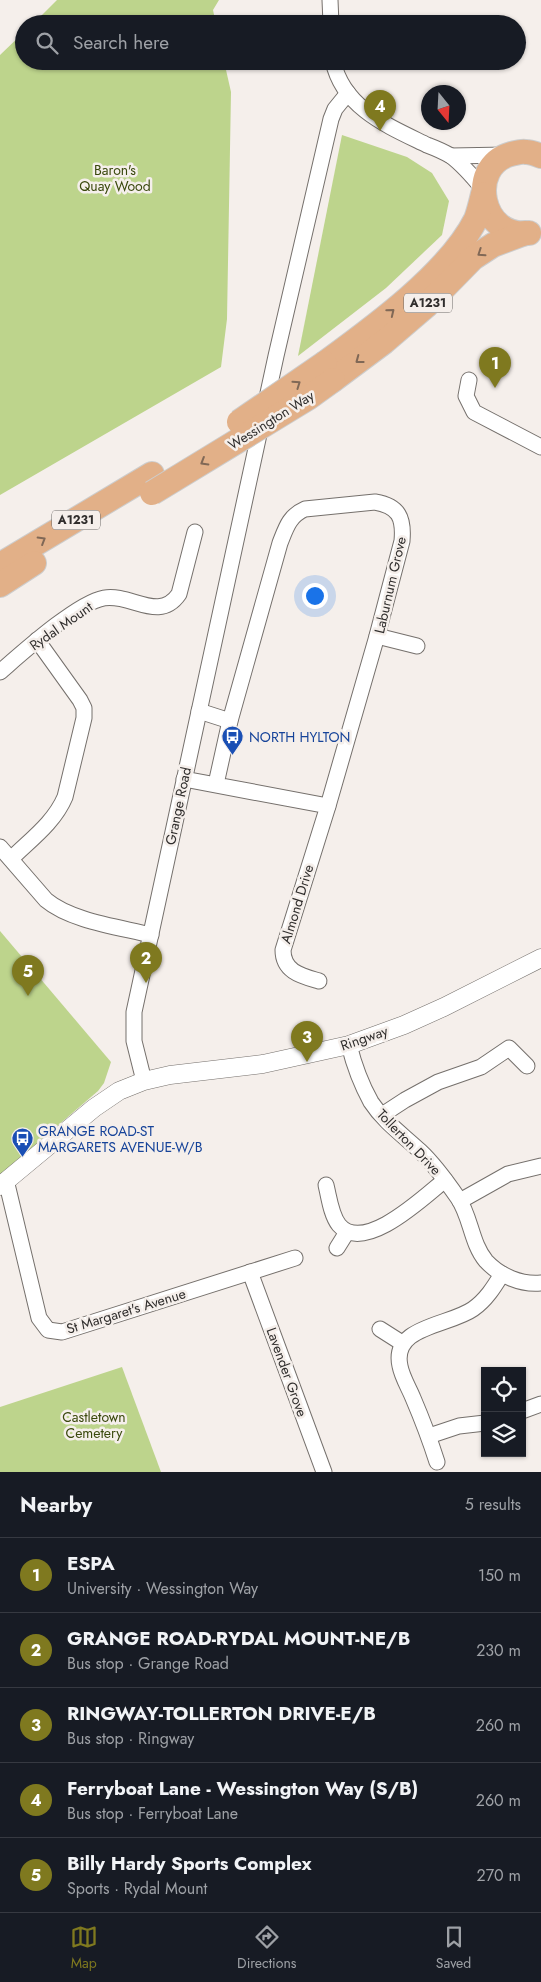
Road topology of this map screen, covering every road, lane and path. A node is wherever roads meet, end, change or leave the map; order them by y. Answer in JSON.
{"nodes":[{"id":1,"x":330,"y":0,"type":"edge"},
{"id":2,"x":331,"y":15,"type":"edge"},
{"id":3,"x":336,"y":70,"type":"edge"},
{"id":4,"x":348,"y":94,"type":"junction"},
{"id":5,"x":529,"y":152,"type":"edge"},
{"id":6,"x":451,"y":156,"type":"junction"},
{"id":7,"x":483,"y":191,"type":"junction"},
{"id":8,"x":535,"y":232,"type":"edge"},
{"id":9,"x":329,"y":371,"type":"junction"},
{"id":10,"x":469,"y":380,"type":"dead end"},
{"id":11,"x":541,"y":446,"type":"edge"},
{"id":12,"x":152,"y":484,"type":"junction"},
{"id":13,"x":195,"y":532,"type":"dead end"},
{"id":14,"x":0,"y":565,"type":"edge"},
{"id":15,"x":0,"y":585,"type":"edge"},
{"id":16,"x":377,"y":636,"type":"junction"},
{"id":17,"x":37,"y":640,"type":"junction"},
{"id":18,"x":417,"y":646,"type":"dead end"},
{"id":19,"x":0,"y":672,"type":"edge"},
{"id":20,"x":199,"y":710,"type":"junction"},
{"id":21,"x":230,"y":722,"type":"junction"},
{"id":22,"x":184,"y":779,"type":"junction"},
{"id":23,"x":216,"y":784,"type":"junction"},
{"id":24,"x":328,"y":806,"type":"junction"},
{"id":25,"x":0,"y":846,"type":"edge"},
{"id":26,"x":11,"y":859,"type":"junction"},
{"id":27,"x":151,"y":934,"type":"junction"},
{"id":28,"x":541,"y":958,"type":"edge"},
{"id":29,"x":319,"y":981,"type":"dead end"},
{"id":30,"x":349,"y":1045,"type":"junction"},
{"id":31,"x":528,"y":1066,"type":"dead end"},
{"id":32,"x":144,"y":1081,"type":"junction"},
{"id":33,"x":382,"y":1115,"type":"junction"},
{"id":34,"x":541,"y":1166,"type":"edge"},
{"id":35,"x":445,"y":1180,"type":"junction"},
{"id":36,"x":3,"y":1183,"type":"edge"},
{"id":37,"x":326,"y":1184,"type":"dead end"},
{"id":38,"x":460,"y":1200,"type":"junction"},
{"id":39,"x":348,"y":1232,"type":"junction"},
{"id":40,"x":338,"y":1248,"type":"dead end"},
{"id":41,"x":295,"y":1258,"type":"dead end"},
{"id":42,"x":250,"y":1272,"type":"junction"},
{"id":43,"x":502,"y":1274,"type":"junction"},
{"id":44,"x":541,"y":1283,"type":"edge"},
{"id":45,"x":380,"y":1329,"type":"dead end"},
{"id":46,"x":402,"y":1343,"type":"junction"},
{"id":47,"x":541,"y":1404,"type":"edge"},
{"id":48,"x":526,"y":1410,"type":"edge"},
{"id":49,"x":481,"y":1424,"type":"edge"},
{"id":50,"x":428,"y":1436,"type":"junction"},
{"id":51,"x":438,"y":1462,"type":"dead end"},
{"id":52,"x":324,"y":1472,"type":"edge"}],
"edges":[{"from":1,"to":2,"type":"street"},
{"from":3,"to":4,"type":"street"},
{"from":4,"to":6,"type":"street"},
{"from":4,"to":20,"type":"street","name":"Grange Road"},
{"from":5,"to":6,"type":"street"},
{"from":5,"to":7,"type":"highway","name":"Wessington Way"},
{"from":6,"to":7,"type":"street"},
{"from":7,"to":8,"type":"highway","name":"Wessington Way"},
{"from":9,"to":7,"type":"highway","name":"Wessington Way","number":"A1231","one_way":true},
{"from":8,"to":9,"type":"highway","name":"Wessington Way","number":"A1231","one_way":true},
{"from":9,"to":12,"type":"highway","name":"Wessington Way","number":"A1231","bridge":true},
{"from":10,"to":11,"type":"street"},
{"from":14,"to":12,"type":"highway","name":"Wessington Way","number":"A1231","one_way":true},
{"from":12,"to":15,"type":"highway","name":"Wessington Way","number":"A1231"},
{"from":13,"to":17,"type":"street","name":"Rydal Mount"},
{"from":16,"to":18,"type":"street"},
{"from":16,"to":21,"type":"street","name":"Laburnum Grove"},
{"from":16,"to":24,"type":"street","name":"Laburnum Grove"},
{"from":17,"to":19,"type":"street","name":"Rydal Mount"},
{"from":17,"to":26,"type":"street"},
{"from":20,"to":21,"type":"street"},
{"from":20,"to":22,"type":"street","name":"Grange Road"},
{"from":21,"to":23,"type":"street","name":"Laburnum Grove"},
{"from":22,"to":23,"type":"street"},
{"from":22,"to":27,"type":"street","name":"Grange Road"},
{"from":23,"to":24,"type":"street"},
{"from":24,"to":29,"type":"street","name":"Almond Drive"},
{"from":25,"to":26,"type":"street"},
{"from":26,"to":27,"type":"street"},
{"from":27,"to":32,"type":"street","name":"Grange Road"},
{"from":28,"to":30,"type":"street","name":"Ringway"},
{"from":30,"to":32,"type":"street","name":"Ringway"},
{"from":30,"to":33,"type":"street","name":"Tollerton Drive"},
{"from":31,"to":33,"type":"street"},
{"from":32,"to":36,"type":"street"},
{"from":33,"to":35,"type":"street","name":"Tollerton Drive"},
{"from":34,"to":38,"type":"street"},
{"from":35,"to":38,"type":"street","name":"Tollerton Drive"},
{"from":35,"to":39,"type":"street"},
{"from":36,"to":42,"type":"street","name":"St Margaret's Avenue"},
{"from":37,"to":39,"type":"street"},
{"from":38,"to":43,"type":"street","name":"Tollerton Drive"},
{"from":39,"to":40,"type":"street"},
{"from":41,"to":42,"type":"street","name":"St Margaret's Avenue"},
{"from":42,"to":52,"type":"street","name":"Lavender Grove"},
{"from":43,"to":44,"type":"street","name":"Tollerton Drive"},
{"from":43,"to":46,"type":"street"},
{"from":45,"to":46,"type":"street"},
{"from":46,"to":50,"type":"street"},
{"from":47,"to":48,"type":"street"},
{"from":49,"to":50,"type":"street"},
{"from":50,"to":51,"type":"street"}]}
